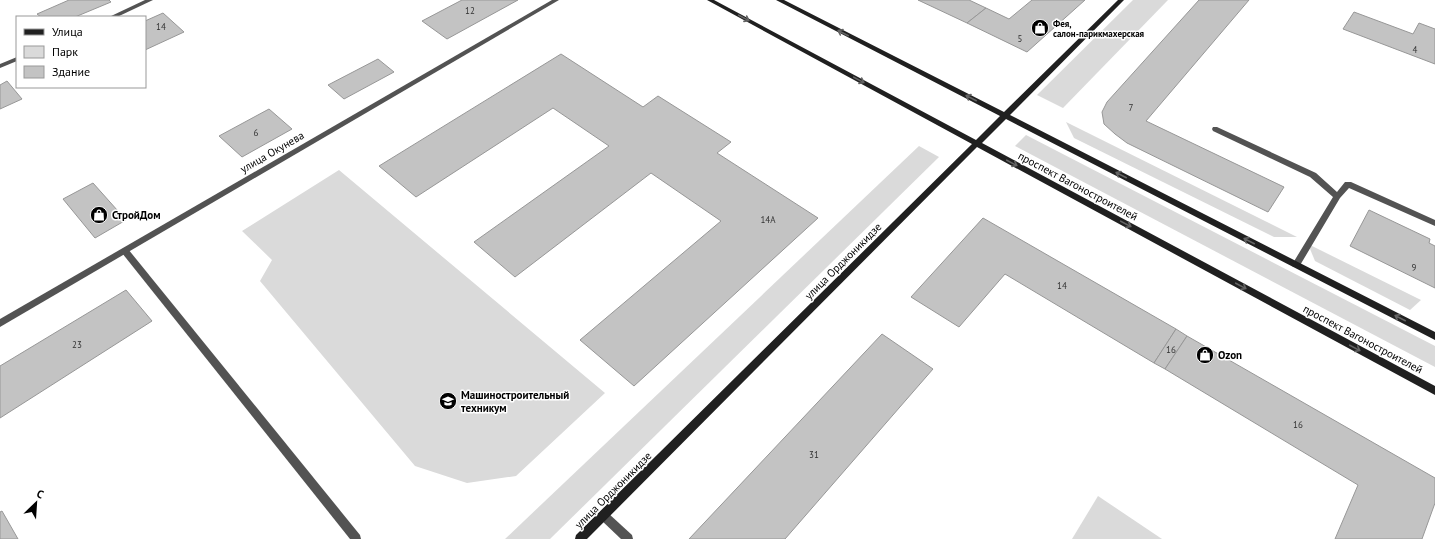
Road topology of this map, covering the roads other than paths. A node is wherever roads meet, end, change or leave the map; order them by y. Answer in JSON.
{"nodes":[{"id":1,"x":150,"y":0,"type":"edge"},
{"id":2,"x":556,"y":0,"type":"edge"},
{"id":3,"x":710,"y":0,"type":"edge"},
{"id":4,"x":779,"y":0,"type":"edge"},
{"id":5,"x":1122,"y":0,"type":"edge"},
{"id":6,"x":114,"y":16,"type":"edge"},
{"id":7,"x":16,"y":59,"type":"edge"},
{"id":8,"x":0,"y":66,"type":"edge"},
{"id":9,"x":1006,"y":116,"type":"junction"},
{"id":10,"x":1215,"y":129,"type":"dead end"},
{"id":11,"x":978,"y":144,"type":"junction"},
{"id":12,"x":1337,"y":196,"type":"junction"},
{"id":13,"x":1435,"y":223,"type":"edge"},
{"id":14,"x":125,"y":251,"type":"junction"},
{"id":15,"x":1296,"y":265,"type":"junction"},
{"id":16,"x":0,"y":323,"type":"edge"},
{"id":17,"x":1435,"y":336,"type":"edge"},
{"id":18,"x":1435,"y":391,"type":"edge"},
{"id":19,"x":604,"y":516,"type":"junction"},
{"id":20,"x":356,"y":539,"type":"edge"},
{"id":21,"x":580,"y":539,"type":"edge"},
{"id":22,"x":628,"y":539,"type":"edge"}],
"edges":[{"from":1,"to":6,"type":"street"},
{"from":2,"to":14,"type":"street","name":"улица Окунева"},
{"from":3,"to":11,"type":"main road","name":"проспект Вагоностроителей","one_way":true},
{"from":9,"to":4,"type":"main road","one_way":true},
{"from":5,"to":9,"type":"main road","name":"улица Орджоникидзе"},
{"from":7,"to":8,"type":"street"},
{"from":9,"to":11,"type":"main road","name":"улица Орджоникидзе"},
{"from":15,"to":9,"type":"main road","one_way":true},
{"from":10,"to":12,"type":"street"},
{"from":11,"to":18,"type":"main road","name":"проспект Вагоностроителей","one_way":true},
{"from":11,"to":19,"type":"main road","name":"улица Орджоникидзе"},
{"from":12,"to":13,"type":"street"},
{"from":12,"to":15,"type":"street"},
{"from":14,"to":16,"type":"street","name":"улица Окунева"},
{"from":14,"to":20,"type":"street"},
{"from":17,"to":15,"type":"main road","one_way":true},
{"from":19,"to":21,"type":"main road","name":"улица Орджоникидзе"},
{"from":19,"to":22,"type":"street"}]}
